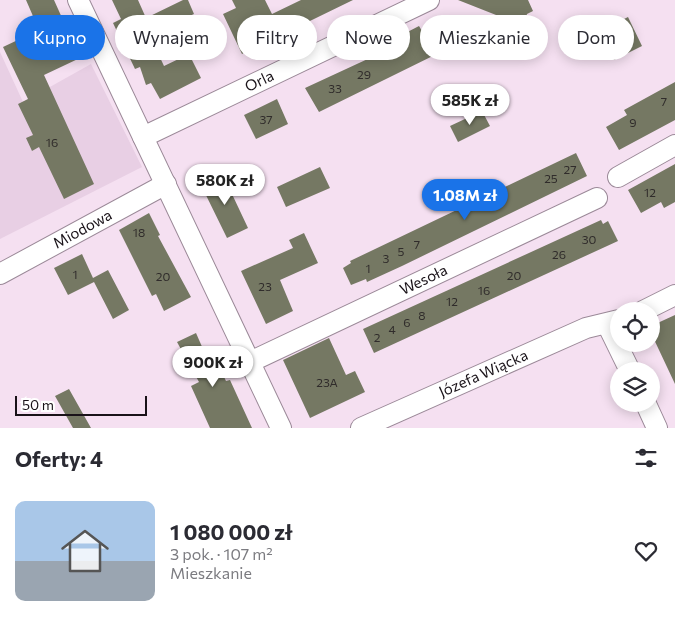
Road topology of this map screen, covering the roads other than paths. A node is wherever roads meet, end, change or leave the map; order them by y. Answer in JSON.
{"nodes":[{"id":1,"x":78,"y":0,"type":"edge"},
{"id":2,"x":429,"y":0,"type":"edge"},
{"id":3,"x":143,"y":137,"type":"junction"},
{"id":4,"x":675,"y":145,"type":"edge"},
{"id":5,"x":618,"y":177,"type":"dead end"},
{"id":6,"x":166,"y":184,"type":"junction"},
{"id":7,"x":597,"y":198,"type":"dead end"},
{"id":8,"x":0,"y":274,"type":"edge"},
{"id":9,"x":675,"y":295,"type":"edge"},
{"id":10,"x":660,"y":302,"type":"edge"},
{"id":11,"x":610,"y":323,"type":"edge"},
{"id":12,"x":250,"y":362,"type":"junction"},
{"id":13,"x":650,"y":412,"type":"edge"},
{"id":14,"x":281,"y":428,"type":"edge"},
{"id":15,"x":361,"y":428,"type":"edge"},
{"id":16,"x":657,"y":428,"type":"edge"}],
"edges":[{"from":1,"to":3,"type":"street"},
{"from":2,"to":3,"type":"street","name":"Orla"},
{"from":3,"to":6,"type":"street"},
{"from":4,"to":5,"type":"street"},
{"from":6,"to":8,"type":"street","name":"Miodowa"},
{"from":6,"to":12,"type":"street"},
{"from":7,"to":12,"type":"street","name":"Wesoła"},
{"from":9,"to":10,"type":"street"},
{"from":11,"to":15,"type":"street","name":"Józefa Wiącka"},
{"from":12,"to":14,"type":"street"},
{"from":13,"to":16,"type":"street"}]}
